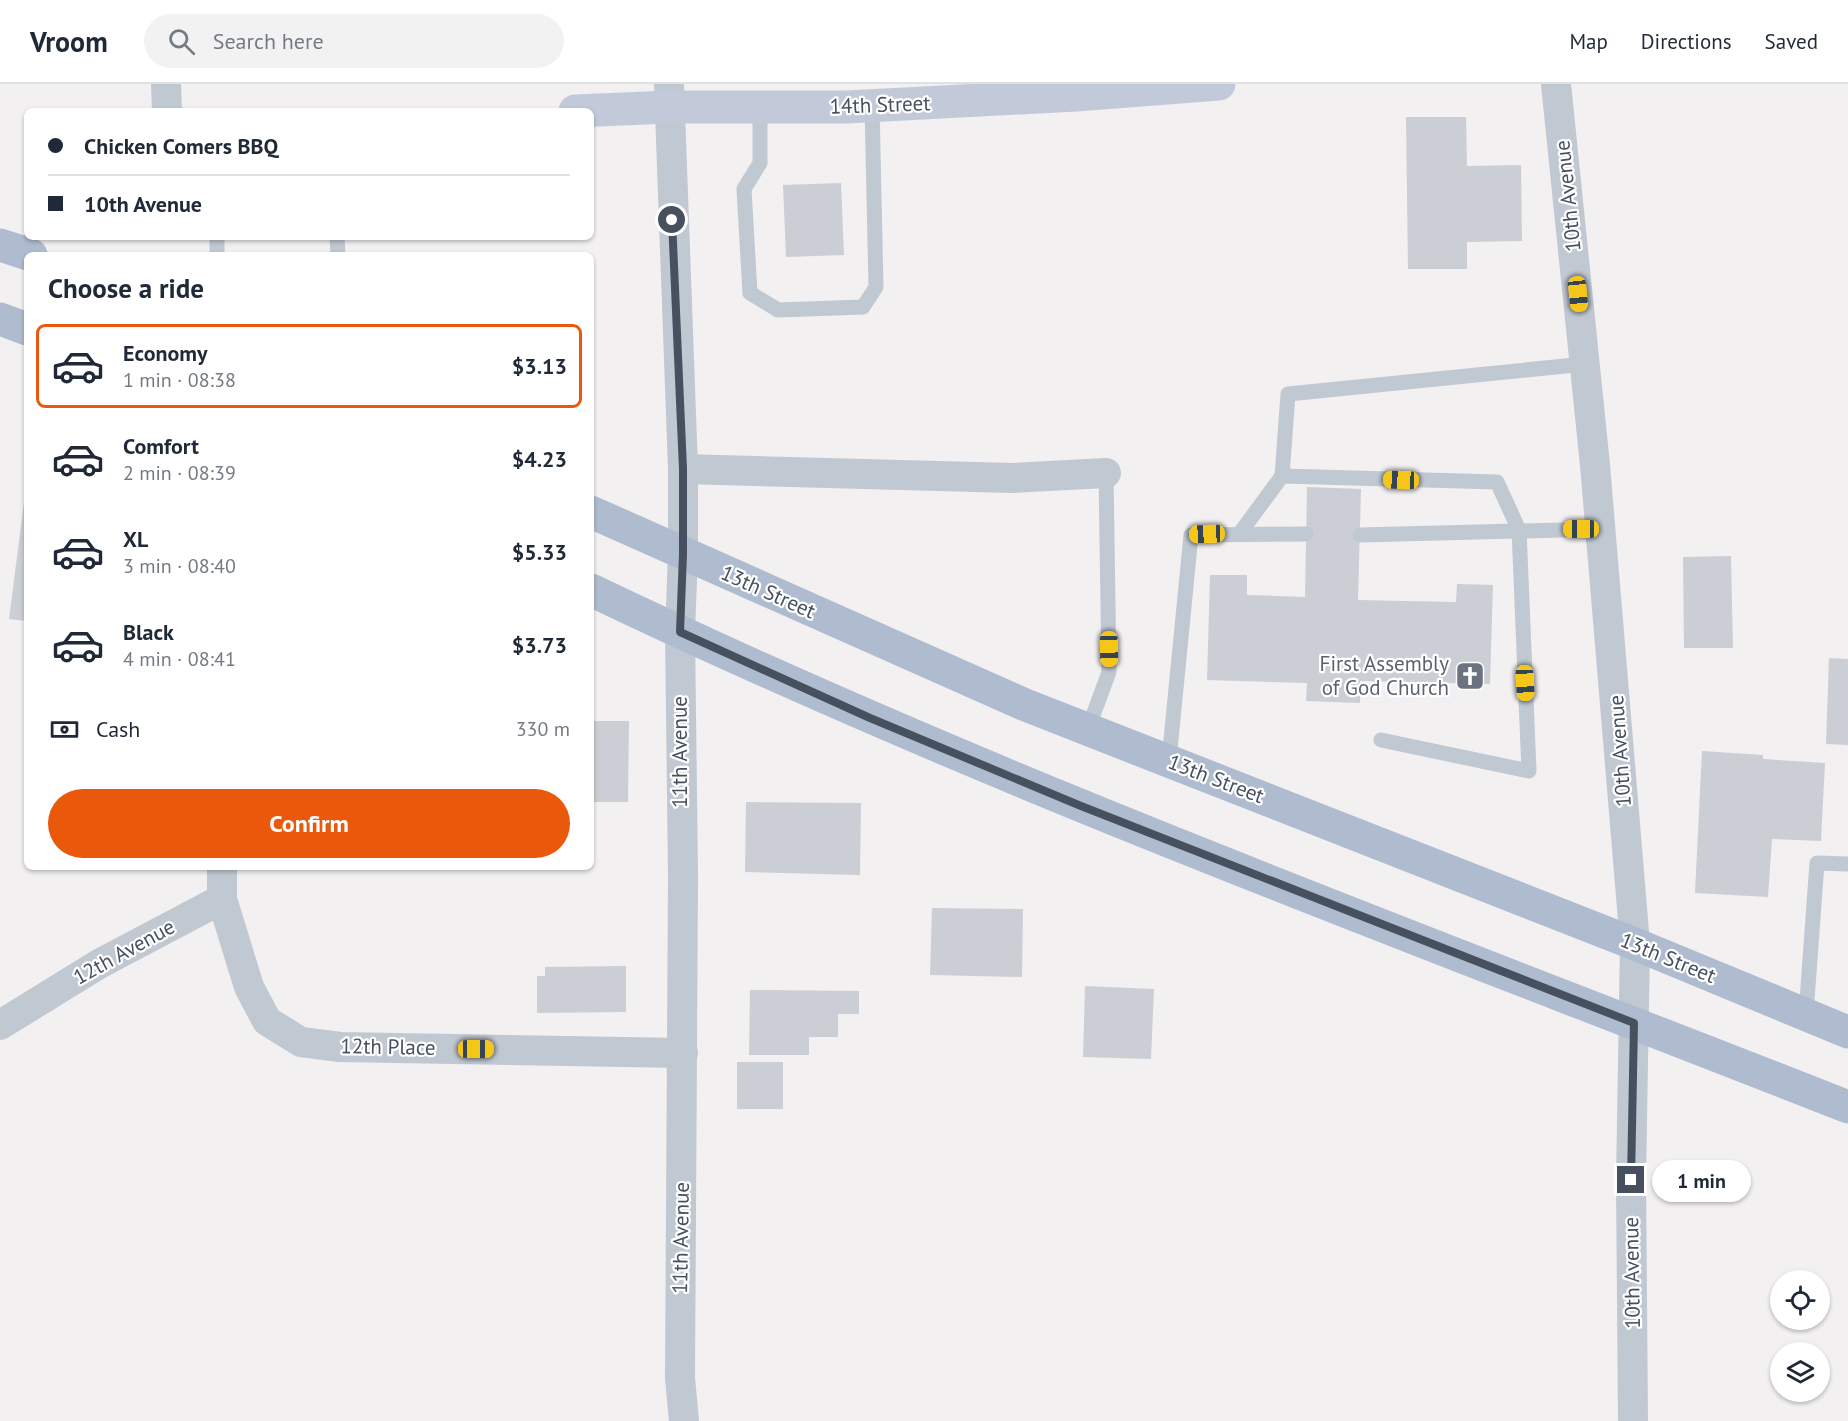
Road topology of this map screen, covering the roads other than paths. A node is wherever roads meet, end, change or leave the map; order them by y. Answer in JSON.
{"nodes":[{"id":1,"x":166,"y":84,"type":"edge"},
{"id":2,"x":1219,"y":84,"type":"edge"},
{"id":3,"x":1556,"y":84,"type":"edge"},
{"id":4,"x":669,"y":96,"type":"edge"},
{"id":5,"x":872,"y":106,"type":"junction"},
{"id":6,"x":760,"y":107,"type":"junction"},
{"id":7,"x":167,"y":108,"type":"edge"},
{"id":8,"x":594,"y":108,"type":"edge"},
{"id":9,"x":0,"y":319,"type":"edge"},
{"id":10,"x":24,"y":328,"type":"edge"},
{"id":11,"x":1585,"y":364,"type":"junction"},
{"id":12,"x":683,"y":469,"type":"junction"},
{"id":13,"x":1106,"y":473,"type":"joint"},
{"id":14,"x":1281,"y":476,"type":"junction"},
{"id":15,"x":594,"y":513,"type":"edge"},
{"id":16,"x":1601,"y":529,"type":"junction"},
{"id":17,"x":1519,"y":530,"type":"junction"},
{"id":18,"x":1240,"y":533,"type":"junction"},
{"id":19,"x":1306,"y":534,"type":"dead end"},
{"id":20,"x":1360,"y":535,"type":"dead end"},
{"id":21,"x":683,"y":554,"type":"junction"},
{"id":22,"x":594,"y":591,"type":"edge"},
{"id":23,"x":680,"y":632,"type":"junction"},
{"id":24,"x":1088,"y":729,"type":"junction"},
{"id":25,"x":1381,"y":740,"type":"dead end"},
{"id":26,"x":1169,"y":760,"type":"junction"},
{"id":27,"x":1848,"y":864,"type":"edge"},
{"id":28,"x":222,"y":870,"type":"edge"},
{"id":29,"x":222,"y":899,"type":"junction"},
{"id":30,"x":1635,"y":944,"type":"junction"},
{"id":31,"x":1806,"y":1014,"type":"junction"},
{"id":32,"x":1634,"y":1023,"type":"junction"},
{"id":33,"x":0,"y":1024,"type":"edge"},
{"id":34,"x":1848,"y":1032,"type":"edge"},
{"id":35,"x":683,"y":1053,"type":"junction"},
{"id":36,"x":1848,"y":1107,"type":"edge"},
{"id":37,"x":684,"y":1421,"type":"edge"},
{"id":38,"x":1633,"y":1421,"type":"edge"}],
"edges":[{"from":1,"to":7,"type":"street"},
{"from":2,"to":5,"type":"street","name":"14th Street"},
{"from":3,"to":11,"type":"street","name":"10th Avenue"},
{"from":4,"to":6,"type":"street","name":"14th Street"},
{"from":4,"to":8,"type":"street","name":"14th Street"},
{"from":4,"to":12,"type":"street","name":"11th Avenue"},
{"from":5,"to":6,"type":"street","name":"14th Street"},
{"from":5,"to":6,"type":"lane"},
{"from":9,"to":10,"type":"main road"},
{"from":11,"to":14,"type":"lane"},
{"from":11,"to":16,"type":"street","name":"10th Avenue"},
{"from":12,"to":13,"type":"street"},
{"from":12,"to":21,"type":"street","name":"11th Avenue"},
{"from":13,"to":24,"type":"lane"},
{"from":14,"to":17,"type":"lane"},
{"from":14,"to":18,"type":"lane"},
{"from":15,"to":21,"type":"main road","name":"13th Street"},
{"from":16,"to":17,"type":"lane"},
{"from":16,"to":30,"type":"street","name":"10th Avenue"},
{"from":17,"to":20,"type":"lane"},
{"from":17,"to":25,"type":"lane"},
{"from":18,"to":19,"type":"lane"},
{"from":18,"to":26,"type":"lane"},
{"from":21,"to":23,"type":"street","name":"11th Avenue"},
{"from":21,"to":24,"type":"main road","name":"13th Street"},
{"from":22,"to":23,"type":"main road"},
{"from":23,"to":32,"type":"main road"},
{"from":23,"to":35,"type":"street","name":"11th Avenue"},
{"from":24,"to":26,"type":"main road","name":"13th Street"},
{"from":26,"to":30,"type":"main road","name":"13th Street"},
{"from":27,"to":31,"type":"lane"},
{"from":28,"to":29,"type":"street"},
{"from":29,"to":33,"type":"street","name":"12th Avenue"},
{"from":29,"to":35,"type":"street","name":"12th Place"},
{"from":30,"to":31,"type":"main road","name":"13th Street"},
{"from":30,"to":32,"type":"street","name":"10th Avenue"},
{"from":31,"to":34,"type":"main road","name":"13th Street"},
{"from":32,"to":36,"type":"main road"},
{"from":32,"to":38,"type":"street","name":"10th Avenue"},
{"from":35,"to":37,"type":"street","name":"11th Avenue"}]}
